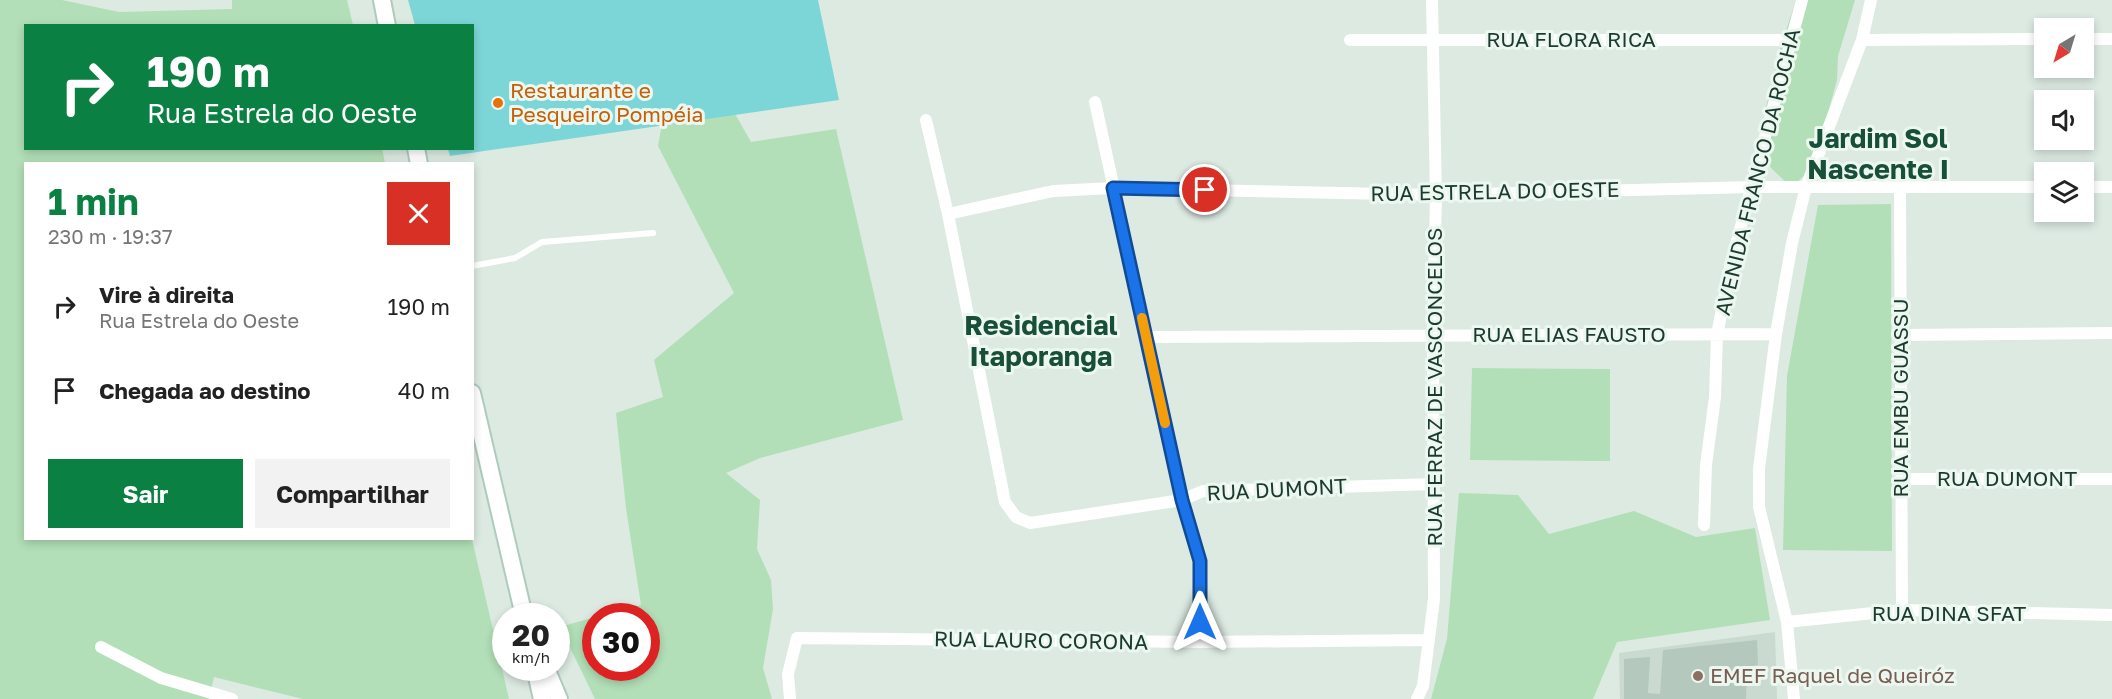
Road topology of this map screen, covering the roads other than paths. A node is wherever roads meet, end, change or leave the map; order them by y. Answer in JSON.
{"nodes":[{"id":1,"x":381,"y":0,"type":"edge"},
{"id":2,"x":1432,"y":0,"type":"edge"},
{"id":3,"x":1803,"y":0,"type":"edge"},
{"id":4,"x":1871,"y":0,"type":"edge"},
{"id":5,"x":387,"y":24,"type":"edge"},
{"id":6,"x":2034,"y":39,"type":"edge"},
{"id":7,"x":2094,"y":39,"type":"edge"},
{"id":8,"x":2112,"y":39,"type":"edge"},
{"id":9,"x":1350,"y":40,"type":"dead end"},
{"id":10,"x":1432,"y":40,"type":"junction"},
{"id":11,"x":1792,"y":40,"type":"junction"},
{"id":12,"x":1862,"y":40,"type":"junction"},
{"id":13,"x":1095,"y":102,"type":"dead end"},
{"id":14,"x":926,"y":120,"type":"dead end"},
{"id":15,"x":1753,"y":187,"type":"junction"},
{"id":16,"x":1806,"y":187,"type":"junction"},
{"id":17,"x":1900,"y":187,"type":"junction"},
{"id":18,"x":2034,"y":187,"type":"edge"},
{"id":19,"x":2094,"y":187,"type":"edge"},
{"id":20,"x":2112,"y":187,"type":"edge"},
{"id":21,"x":1113,"y":188,"type":"junction"},
{"id":22,"x":1436,"y":195,"type":"junction"},
{"id":23,"x":948,"y":214,"type":"junction"},
{"id":24,"x":653,"y":233,"type":"dead end"},
{"id":25,"x":474,"y":266,"type":"edge"},
{"id":26,"x":2112,"y":333,"type":"edge"},
{"id":27,"x":1717,"y":334,"type":"junction"},
{"id":28,"x":1776,"y":334,"type":"junction"},
{"id":29,"x":1901,"y":335,"type":"junction"},
{"id":30,"x":1433,"y":336,"type":"junction"},
{"id":31,"x":1146,"y":337,"type":"junction"},
{"id":32,"x":474,"y":401,"type":"edge"},
{"id":33,"x":1902,"y":479,"type":"junction"},
{"id":34,"x":2112,"y":479,"type":"edge"},
{"id":35,"x":1434,"y":484,"type":"junction"},
{"id":36,"x":1182,"y":500,"type":"junction"},
{"id":37,"x":1704,"y":525,"type":"dead end"},
{"id":38,"x":522,"y":603,"type":"edge"},
{"id":39,"x":1902,"y":610,"type":"junction"},
{"id":40,"x":2112,"y":615,"type":"edge"},
{"id":41,"x":1787,"y":622,"type":"junction"},
{"id":42,"x":1430,"y":640,"type":"junction"},
{"id":43,"x":1200,"y":642,"type":"junction"},
{"id":44,"x":100,"y":647,"type":"dead end"},
{"id":45,"x":538,"y":681,"type":"edge"},
{"id":46,"x":551,"y":681,"type":"edge"},
{"id":47,"x":232,"y":699,"type":"edge"},
{"id":48,"x":542,"y":699,"type":"edge"},
{"id":49,"x":559,"y":699,"type":"edge"},
{"id":50,"x":790,"y":699,"type":"edge"},
{"id":51,"x":1417,"y":699,"type":"edge"},
{"id":52,"x":1794,"y":699,"type":"edge"}],
"edges":[{"from":1,"to":5,"type":"main road"},
{"from":2,"to":10,"type":"street","name":"RUA FERRAZ DE VASCONCELOS"},
{"from":3,"to":11,"type":"street","name":"AVENIDA FRANCO DA ROCHA"},
{"from":4,"to":12,"type":"street"},
{"from":6,"to":12,"type":"street"},
{"from":7,"to":8,"type":"street"},
{"from":9,"to":10,"type":"street","name":"RUA FLORA RICA"},
{"from":10,"to":11,"type":"street","name":"RUA FLORA RICA"},
{"from":10,"to":22,"type":"street","name":"RUA FERRAZ DE VASCONCELOS"},
{"from":11,"to":15,"type":"street","name":"AVENIDA FRANCO DA ROCHA"},
{"from":12,"to":16,"type":"street"},
{"from":13,"to":21,"type":"street"},
{"from":14,"to":23,"type":"street"},
{"from":15,"to":16,"type":"street","name":"RUA ESTRELA DO OESTE"},
{"from":15,"to":22,"type":"street","name":"RUA ESTRELA DO OESTE"},
{"from":15,"to":27,"type":"street","name":"AVENIDA FRANCO DA ROCHA"},
{"from":16,"to":17,"type":"street","name":"RUA ESTRELA DO OESTE"},
{"from":16,"to":28,"type":"street"},
{"from":17,"to":18,"type":"street","name":"RUA ESTRELA DO OESTE"},
{"from":17,"to":29,"type":"street","name":"RUA EMBU GUASSU"},
{"from":19,"to":20,"type":"street"},
{"from":21,"to":22,"type":"street","name":"RUA ESTRELA DO OESTE"},
{"from":21,"to":23,"type":"street","name":"RUA ESTRELA DO OESTE"},
{"from":21,"to":31,"type":"street"},
{"from":22,"to":30,"type":"street","name":"RUA FERRAZ DE VASCONCELOS"},
{"from":23,"to":36,"type":"street","name":"RUA DUMONT"},
{"from":24,"to":25,"type":"lane"},
{"from":26,"to":29,"type":"street"},
{"from":27,"to":28,"type":"street","name":"RUA ELIAS FAUSTO"},
{"from":27,"to":30,"type":"street","name":"RUA ELIAS FAUSTO"},
{"from":27,"to":37,"type":"street","name":"AVENIDA FRANCO DA ROCHA"},
{"from":28,"to":41,"type":"street"},
{"from":29,"to":33,"type":"street","name":"RUA EMBU GUASSU"},
{"from":30,"to":31,"type":"street","name":"RUA ELIAS FAUSTO"},
{"from":30,"to":35,"type":"street","name":"RUA FERRAZ DE VASCONCELOS"},
{"from":31,"to":36,"type":"street"},
{"from":32,"to":38,"type":"main road"},
{"from":33,"to":34,"type":"street","name":"RUA DUMONT"},
{"from":33,"to":39,"type":"street","name":"RUA EMBU GUASSU"},
{"from":35,"to":36,"type":"street","name":"RUA DUMONT"},
{"from":35,"to":42,"type":"street","name":"RUA FERRAZ DE VASCONCELOS"},
{"from":36,"to":43,"type":"street"},
{"from":39,"to":40,"type":"street","name":"RUA DINA SFAT"},
{"from":39,"to":41,"type":"street","name":"RUA DINA SFAT"},
{"from":41,"to":52,"type":"street"},
{"from":42,"to":43,"type":"street","name":"RUA LAURO CORONA"},
{"from":42,"to":51,"type":"street","name":"RUA FERRAZ DE VASCONCELOS"},
{"from":43,"to":50,"type":"street","name":"RUA LAURO CORONA"},
{"from":44,"to":47,"type":"street"},
{"from":45,"to":48,"type":"main road"},
{"from":46,"to":49,"type":"main road"}]}
